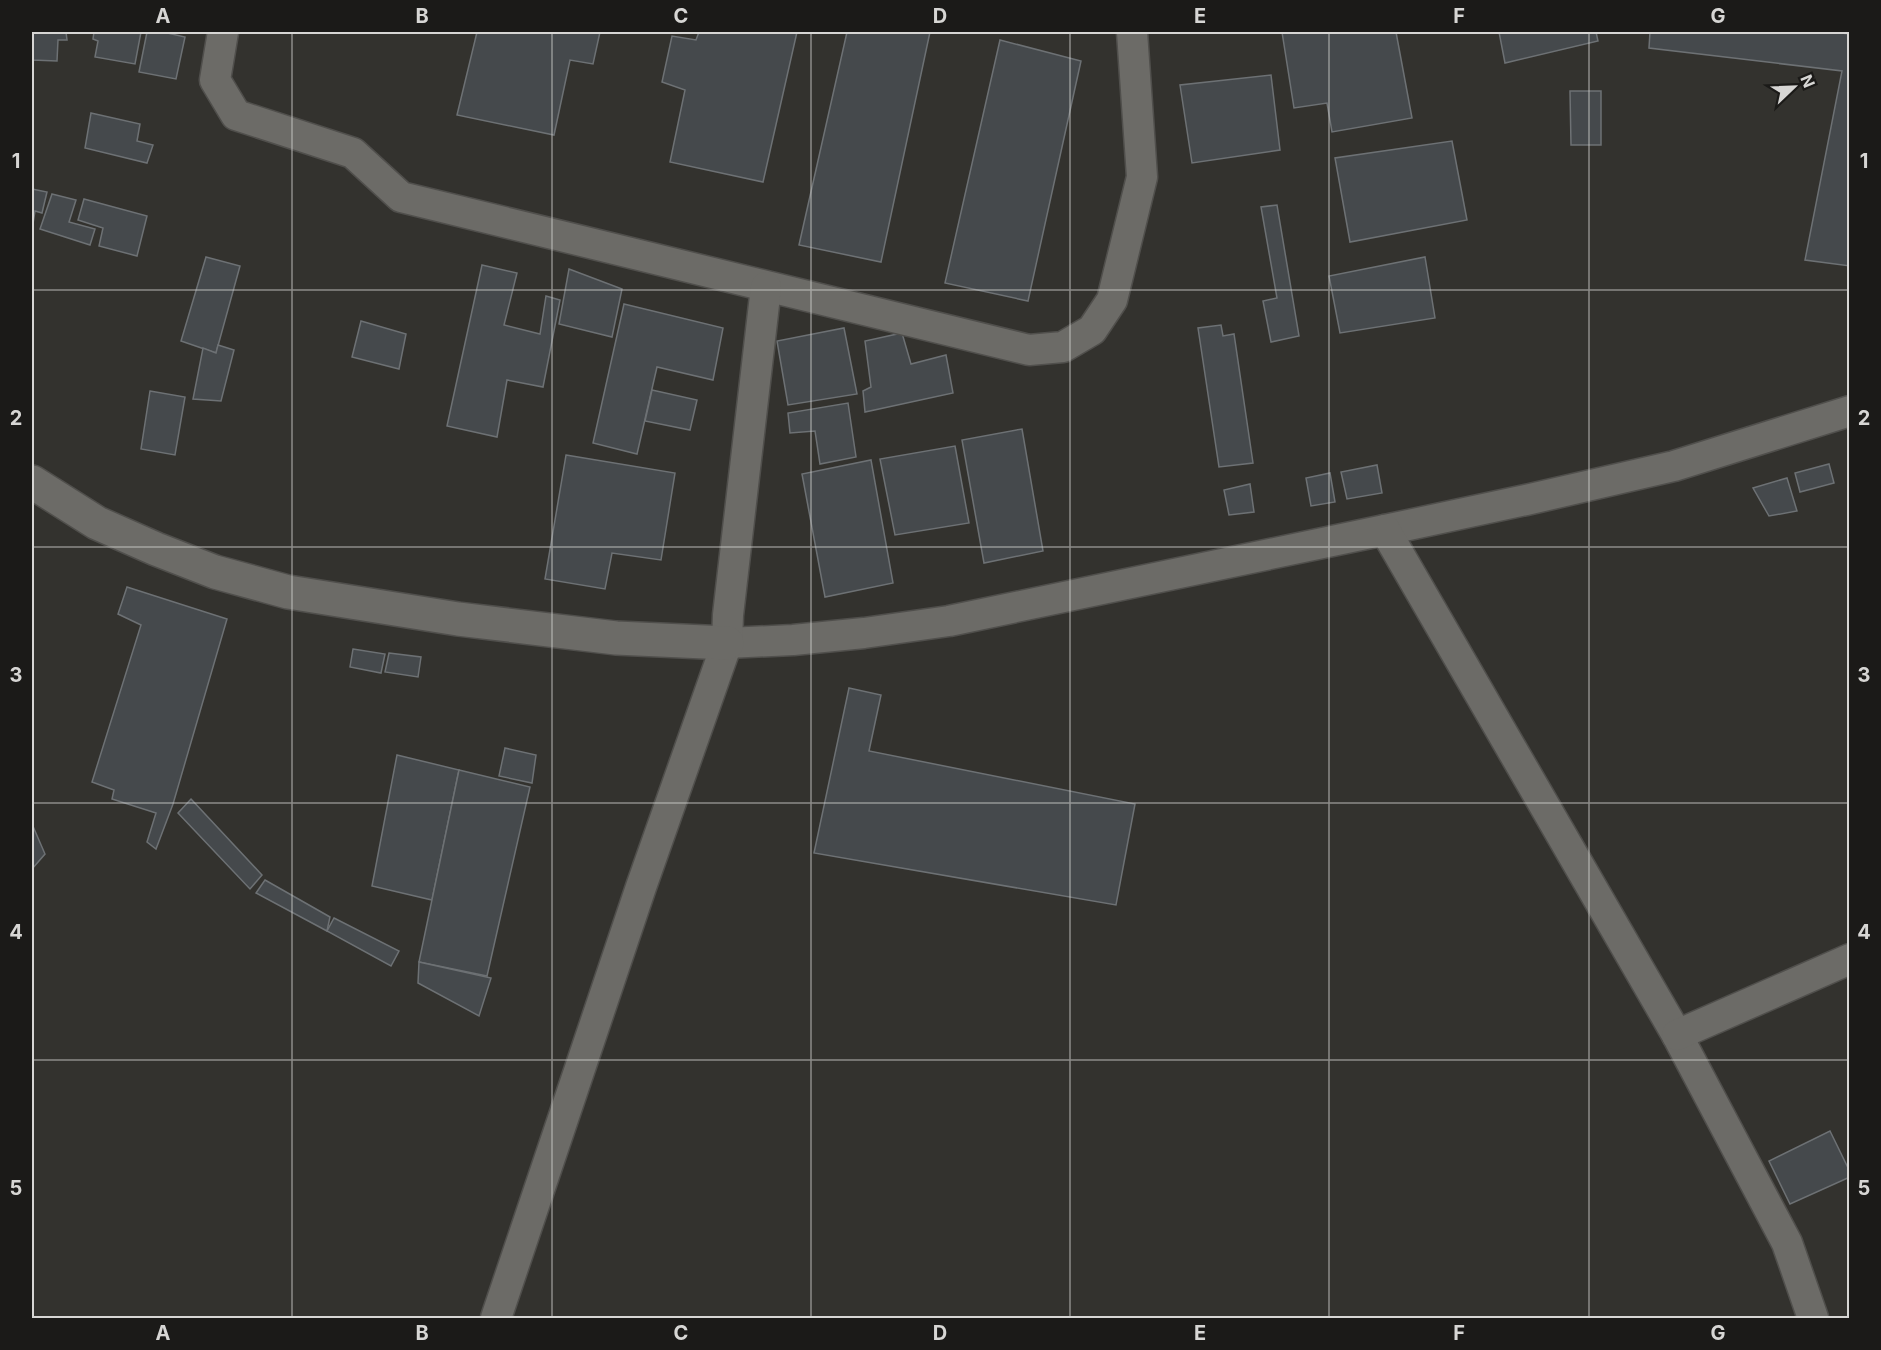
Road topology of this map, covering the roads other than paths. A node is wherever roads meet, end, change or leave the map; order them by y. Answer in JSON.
{"nodes":[{"id":1,"x":223,"y":32,"type":"edge"},
{"id":2,"x":1132,"y":32,"type":"edge"},
{"id":3,"x":766,"y":287,"type":"junction"},
{"id":4,"x":1850,"y":411,"type":"edge"},
{"id":5,"x":32,"y":482,"type":"edge"},
{"id":6,"x":1385,"y":530,"type":"junction"},
{"id":7,"x":727,"y":643,"type":"junction"},
{"id":8,"x":1850,"y":959,"type":"edge"},
{"id":9,"x":1677,"y":1035,"type":"junction"},
{"id":10,"x":496,"y":1318,"type":"edge"},
{"id":11,"x":1813,"y":1318,"type":"edge"}],
"edges":[{"from":1,"to":3,"type":"street"},
{"from":2,"to":3,"type":"street"},
{"from":3,"to":7,"type":"street"},
{"from":4,"to":6,"type":"street"},
{"from":5,"to":7,"type":"street"},
{"from":6,"to":7,"type":"street"},
{"from":6,"to":9,"type":"street"},
{"from":7,"to":10,"type":"street"},
{"from":8,"to":9,"type":"street"},
{"from":9,"to":11,"type":"street"}]}
